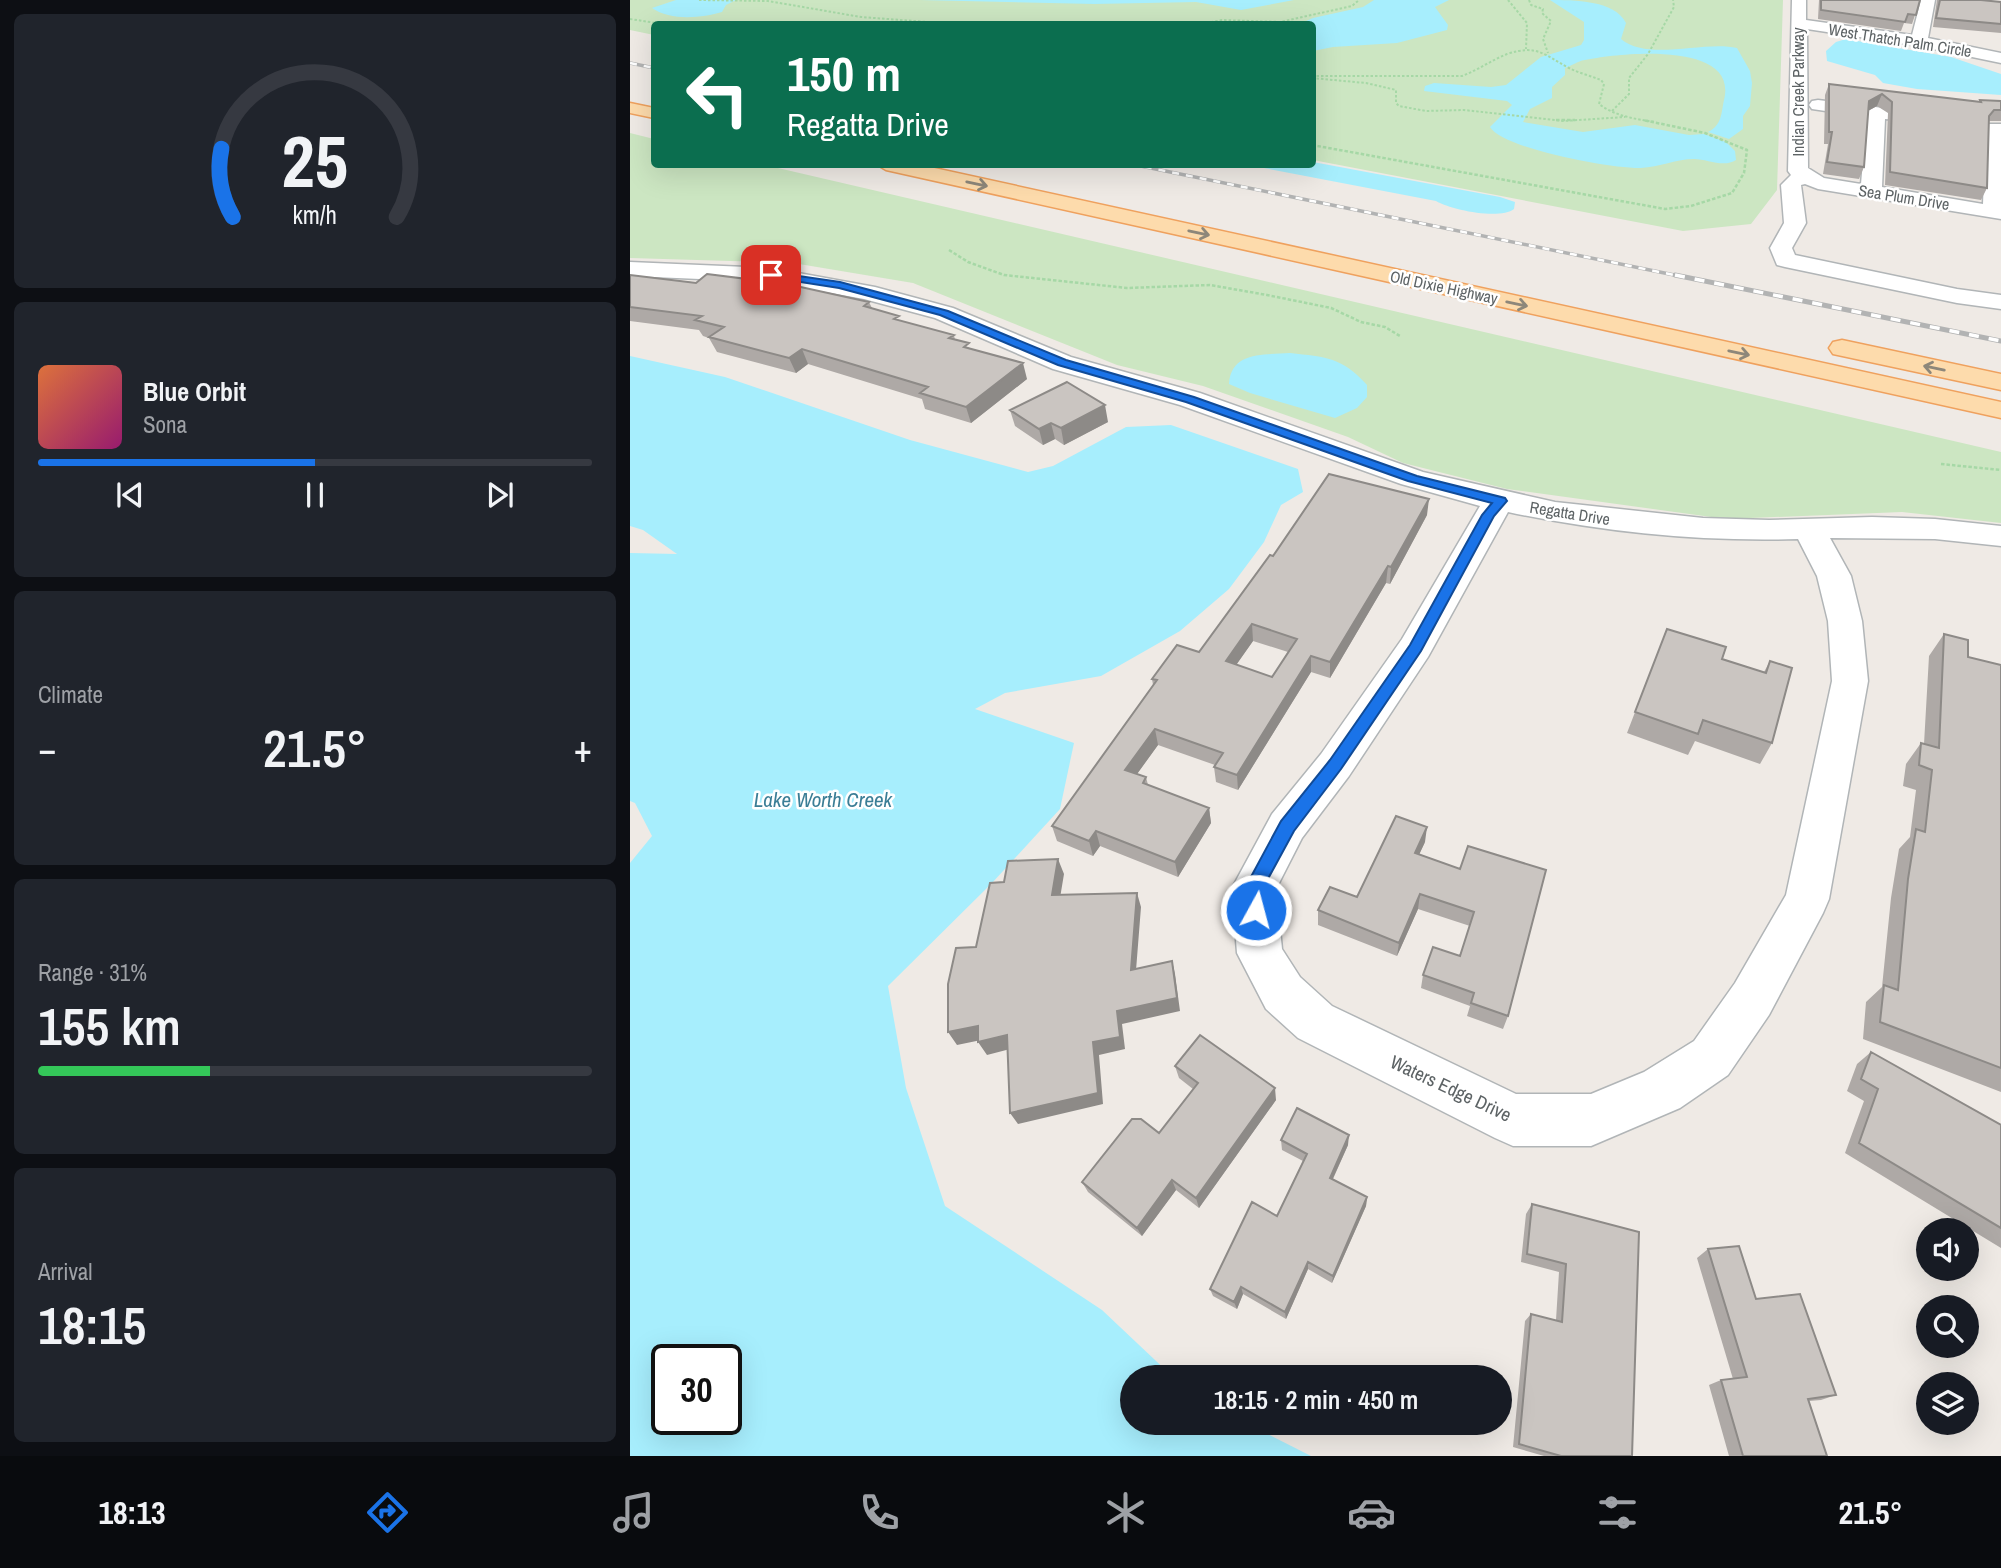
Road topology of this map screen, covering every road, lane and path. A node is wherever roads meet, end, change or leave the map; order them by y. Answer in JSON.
{"nodes":[{"id":1,"x":699,"y":0,"type":"edge"},
{"id":2,"x":1359,"y":0,"type":"edge"},
{"id":3,"x":1508,"y":0,"type":"edge"},
{"id":4,"x":1529,"y":0,"type":"edge"},
{"id":5,"x":1673,"y":0,"type":"edge"},
{"id":6,"x":1928,"y":0,"type":"edge"},
{"id":7,"x":736,"y":1,"type":"edge"},
{"id":8,"x":1799,"y":11,"type":"edge"},
{"id":9,"x":630,"y":19,"type":"edge"},
{"id":10,"x":914,"y":21,"type":"edge"},
{"id":11,"x":1217,"y":21,"type":"edge"},
{"id":12,"x":1251,"y":21,"type":"edge"},
{"id":13,"x":1284,"y":21,"type":"edge"},
{"id":14,"x":651,"y":22,"type":"edge"},
{"id":15,"x":1921,"y":34,"type":"junction"},
{"id":16,"x":1966,"y":34,"type":"edge"},
{"id":17,"x":1526,"y":49,"type":"junction"},
{"id":18,"x":1548,"y":54,"type":"junction"},
{"id":19,"x":2001,"y":58,"type":"edge"},
{"id":20,"x":1316,"y":77,"type":"edge"},
{"id":21,"x":1316,"y":77,"type":"edge"},
{"id":22,"x":1821,"y":86,"type":"dead end"},
{"id":23,"x":630,"y":90,"type":"edge"},
{"id":24,"x":1798,"y":93,"type":"junction"},
{"id":25,"x":651,"y":95,"type":"edge"},
{"id":26,"x":630,"y":108,"type":"edge"},
{"id":27,"x":1609,"y":111,"type":"junction"},
{"id":28,"x":651,"y":112,"type":"edge"},
{"id":29,"x":1876,"y":113,"type":"junction"},
{"id":30,"x":1630,"y":117,"type":"junction"},
{"id":31,"x":1916,"y":118,"type":"edge"},
{"id":32,"x":1603,"y":120,"type":"junction"},
{"id":33,"x":1972,"y":125,"type":"edge"},
{"id":34,"x":1998,"y":128,"type":"edge"},
{"id":35,"x":1316,"y":146,"type":"edge"},
{"id":36,"x":904,"y":168,"type":"edge"},
{"id":37,"x":998,"y":168,"type":"edge"},
{"id":38,"x":1806,"y":178,"type":"junction"},
{"id":39,"x":1871,"y":192,"type":"junction"},
{"id":40,"x":1997,"y":212,"type":"edge"},
{"id":41,"x":1362,"y":246,"type":"dead end"},
{"id":42,"x":948,"y":250,"type":"dead end"},
{"id":43,"x":630,"y":269,"type":"edge"},
{"id":44,"x":2001,"y":302,"type":"edge"},
{"id":45,"x":1400,"y":335,"type":"dead end"},
{"id":46,"x":1825,"y":344,"type":"dead end"},
{"id":47,"x":2001,"y":382,"type":"edge"},
{"id":48,"x":2001,"y":410,"type":"edge"},
{"id":49,"x":1941,"y":464,"type":"dead end"},
{"id":50,"x":2001,"y":470,"type":"edge"},
{"id":51,"x":1500,"y":501,"type":"junction"},
{"id":52,"x":1810,"y":530,"type":"junction"},
{"id":53,"x":2001,"y":536,"type":"edge"}],
"edges":[{"from":1,"to":7,"type":"path"},
{"from":2,"to":13,"type":"path"},
{"from":3,"to":17,"type":"path"},
{"from":4,"to":18,"type":"path"},
{"from":5,"to":27,"type":"path"},
{"from":6,"to":15,"type":"street"},
{"from":7,"to":10,"type":"path"},
{"from":8,"to":15,"type":"street","name":"West Thatch Palm Circle"},
{"from":8,"to":24,"type":"street","name":"Indian Creek Parkway"},
{"from":9,"to":14,"type":"path"},
{"from":11,"to":12,"type":"path"},
{"from":15,"to":16,"type":"street"},
{"from":15,"to":19,"type":"street","name":"West Thatch Palm Circle"},
{"from":17,"to":18,"type":"path"},
{"from":17,"to":20,"type":"path"},
{"from":18,"to":27,"type":"path"},
{"from":21,"to":32,"type":"path"},
{"from":22,"to":24,"type":"street"},
{"from":23,"to":25,"type":"main road"},
{"from":24,"to":29,"type":"street"},
{"from":24,"to":38,"type":"street","name":"Indian Creek Parkway"},
{"from":26,"to":28,"type":"main road"},
{"from":27,"to":30,"type":"path"},
{"from":27,"to":32,"type":"path"},
{"from":29,"to":31,"type":"street"},
{"from":29,"to":39,"type":"street"},
{"from":30,"to":32,"type":"path"},
{"from":30,"to":35,"type":"path"},
{"from":33,"to":34,"type":"street"},
{"from":34,"to":40,"type":"street"},
{"from":36,"to":48,"type":"main road","name":"Old Dixie Highway","one_way":true},
{"from":37,"to":41,"type":"main road"},
{"from":38,"to":39,"type":"street","name":"Sea Plum Drive"},
{"from":38,"to":44,"type":"street"},
{"from":39,"to":40,"type":"street","name":"Sea Plum Drive"},
{"from":42,"to":45,"type":"path"},
{"from":43,"to":51,"type":"street","name":"Regatta Drive"},
{"from":47,"to":46,"type":"main road","one_way":true},
{"from":49,"to":50,"type":"path"},
{"from":51,"to":52,"type":"street","name":"Regatta Drive"},
{"from":51,"to":52,"type":"street","name":"Waters Edge Drive"},
{"from":52,"to":53,"type":"street","name":"Regatta Drive"}]}
